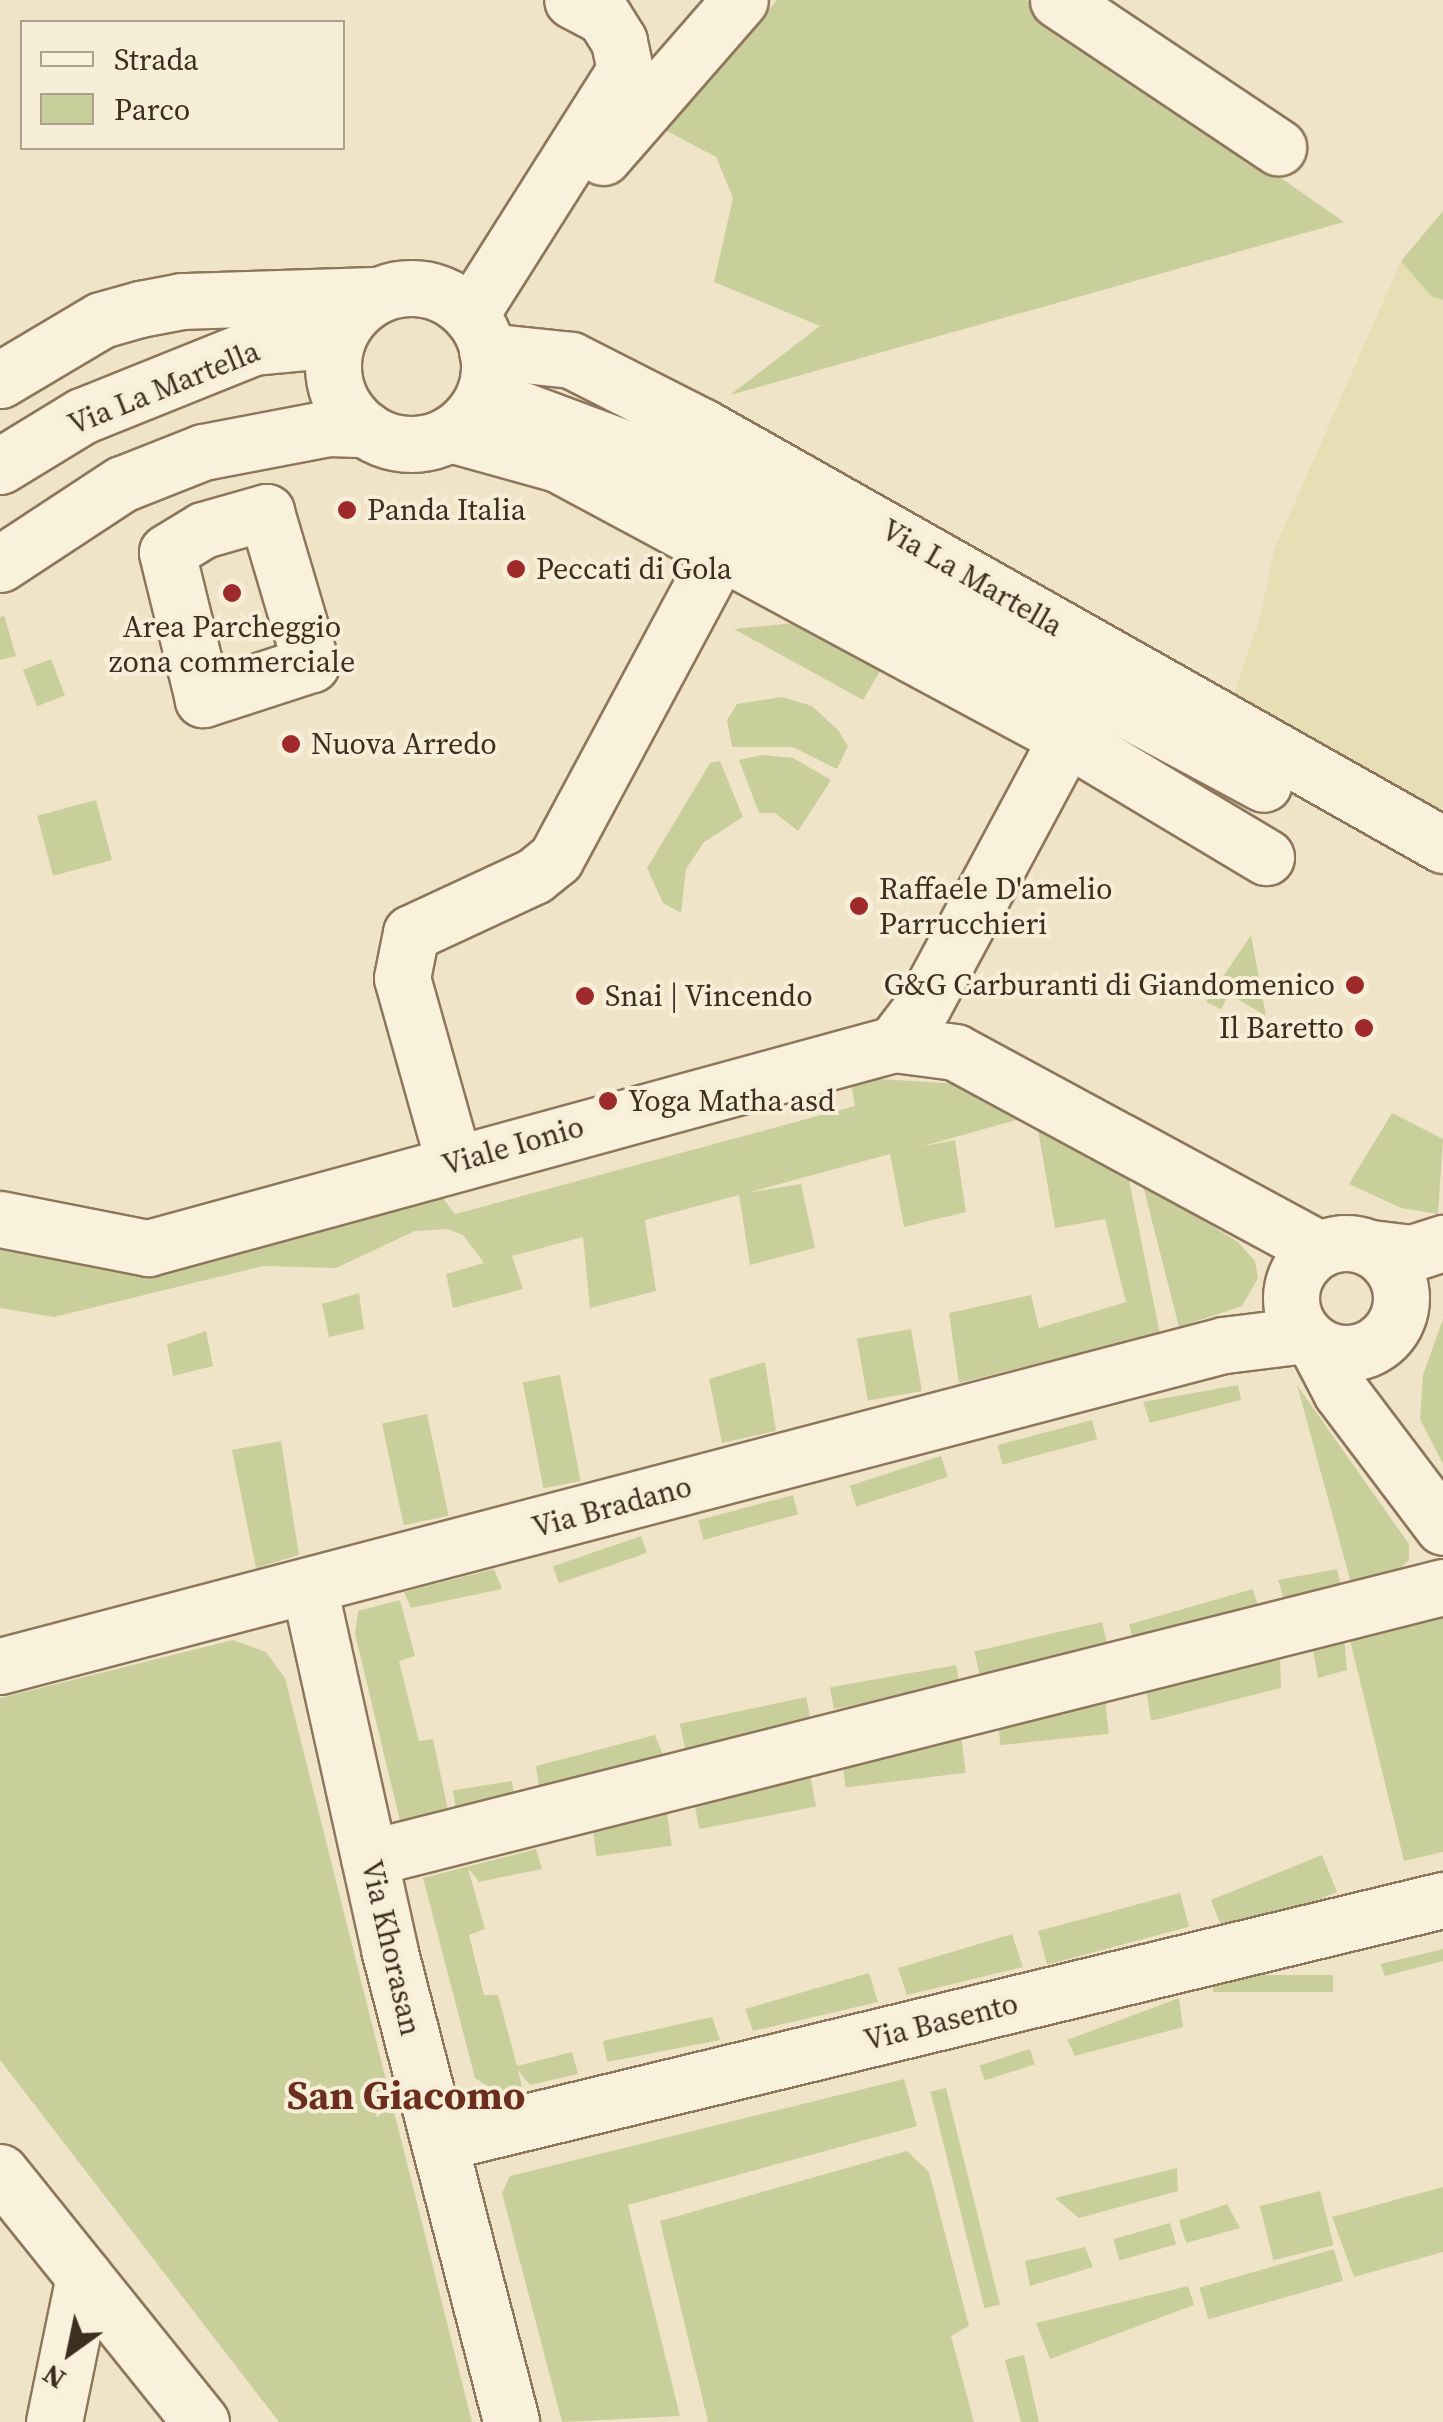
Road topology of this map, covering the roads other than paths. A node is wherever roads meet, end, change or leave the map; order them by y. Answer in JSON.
{"nodes":[{"id":1,"x":572,"y":0,"type":"edge"},
{"id":2,"x":740,"y":0,"type":"edge"},
{"id":3,"x":1093,"y":14,"type":"edge"},
{"id":4,"x":1278,"y":146,"type":"dead end"},
{"id":5,"x":552,"y":184,"type":"junction"},
{"id":6,"x":182,"y":301,"type":"junction"},
{"id":7,"x":323,"y":325,"type":"junction"},
{"id":8,"x":184,"y":374,"type":"junction"},
{"id":9,"x":473,"y":374,"type":"junction"},
{"id":10,"x":0,"y":380,"type":"edge"},
{"id":11,"x":366,"y":429,"type":"junction"},
{"id":12,"x":0,"y":466,"type":"edge"},
{"id":13,"x":721,"y":550,"type":"junction"},
{"id":14,"x":0,"y":564,"type":"edge"},
{"id":15,"x":1067,"y":738,"type":"junction"},
{"id":16,"x":1443,"y":844,"type":"edge"},
{"id":17,"x":1266,"y":857,"type":"dead end"},
{"id":18,"x":1443,"y":857,"type":"edge"},
{"id":19,"x":894,"y":1044,"type":"junction"},
{"id":20,"x":454,"y":1162,"type":"junction"},
{"id":21,"x":0,"y":1219,"type":"edge"},
{"id":22,"x":1443,"y":1243,"type":"edge"},
{"id":23,"x":1443,"y":1257,"type":"edge"},
{"id":24,"x":1316,"y":1293,"type":"junction"},
{"id":25,"x":1392,"y":1316,"type":"junction"},
{"id":26,"x":1386,"y":1449,"type":"junction"},
{"id":27,"x":1443,"y":1528,"type":"edge"},
{"id":28,"x":309,"y":1587,"type":"junction"},
{"id":29,"x":1443,"y":1587,"type":"edge"},
{"id":30,"x":0,"y":1666,"type":"edge"},
{"id":31,"x":369,"y":1858,"type":"junction"},
{"id":32,"x":1443,"y":1900,"type":"edge"},
{"id":33,"x":439,"y":2143,"type":"junction"},
{"id":34,"x":0,"y":2172,"type":"edge"},
{"id":35,"x":84,"y":2276,"type":"junction"},
{"id":36,"x":54,"y":2422,"type":"edge"},
{"id":37,"x":201,"y":2422,"type":"edge"},
{"id":38,"x":512,"y":2422,"type":"edge"}],
"edges":[{"from":1,"to":5,"type":"street"},
{"from":2,"to":5,"type":"street"},
{"from":3,"to":4,"type":"street"},
{"from":5,"to":9,"type":"street"},
{"from":6,"to":7,"type":"street"},
{"from":6,"to":8,"type":"street"},
{"from":6,"to":10,"type":"street"},
{"from":7,"to":8,"type":"street","name":"Via La Martella"},
{"from":7,"to":9,"type":"street"},
{"from":7,"to":11,"type":"street"},
{"from":8,"to":12,"type":"street","name":"Via La Martella"},
{"from":9,"to":11,"type":"street"},
{"from":9,"to":13,"type":"street"},
{"from":9,"to":16,"type":"street","name":"Via La Martella"},
{"from":9,"to":18,"type":"street","name":"Via La Martella"},
{"from":11,"to":14,"type":"street"},
{"from":13,"to":15,"type":"street"},
{"from":13,"to":20,"type":"street"},
{"from":15,"to":17,"type":"street"},
{"from":15,"to":19,"type":"street"},
{"from":19,"to":20,"type":"street","name":"Viale Ionio"},
{"from":19,"to":24,"type":"street","name":"Viale Ionio"},
{"from":20,"to":21,"type":"street","name":"Viale Ionio"},
{"from":22,"to":24,"type":"street"},
{"from":23,"to":25,"type":"street"},
{"from":24,"to":25,"type":"street"},
{"from":24,"to":25,"type":"street"},
{"from":24,"to":26,"type":"street"},
{"from":24,"to":28,"type":"street","name":"Via Bradano"},
{"from":25,"to":26,"type":"street"},
{"from":26,"to":27,"type":"street"},
{"from":28,"to":30,"type":"street","name":"Via Bradano"},
{"from":28,"to":31,"type":"street","name":"Via Khorasan"},
{"from":29,"to":31,"type":"street"},
{"from":31,"to":33,"type":"street","name":"Via Khorasan"},
{"from":32,"to":33,"type":"street","name":"Via Basento"},
{"from":33,"to":38,"type":"street","name":"Via Khorasan"},
{"from":34,"to":35,"type":"street"},
{"from":35,"to":36,"type":"street"},
{"from":35,"to":37,"type":"street"}]}
